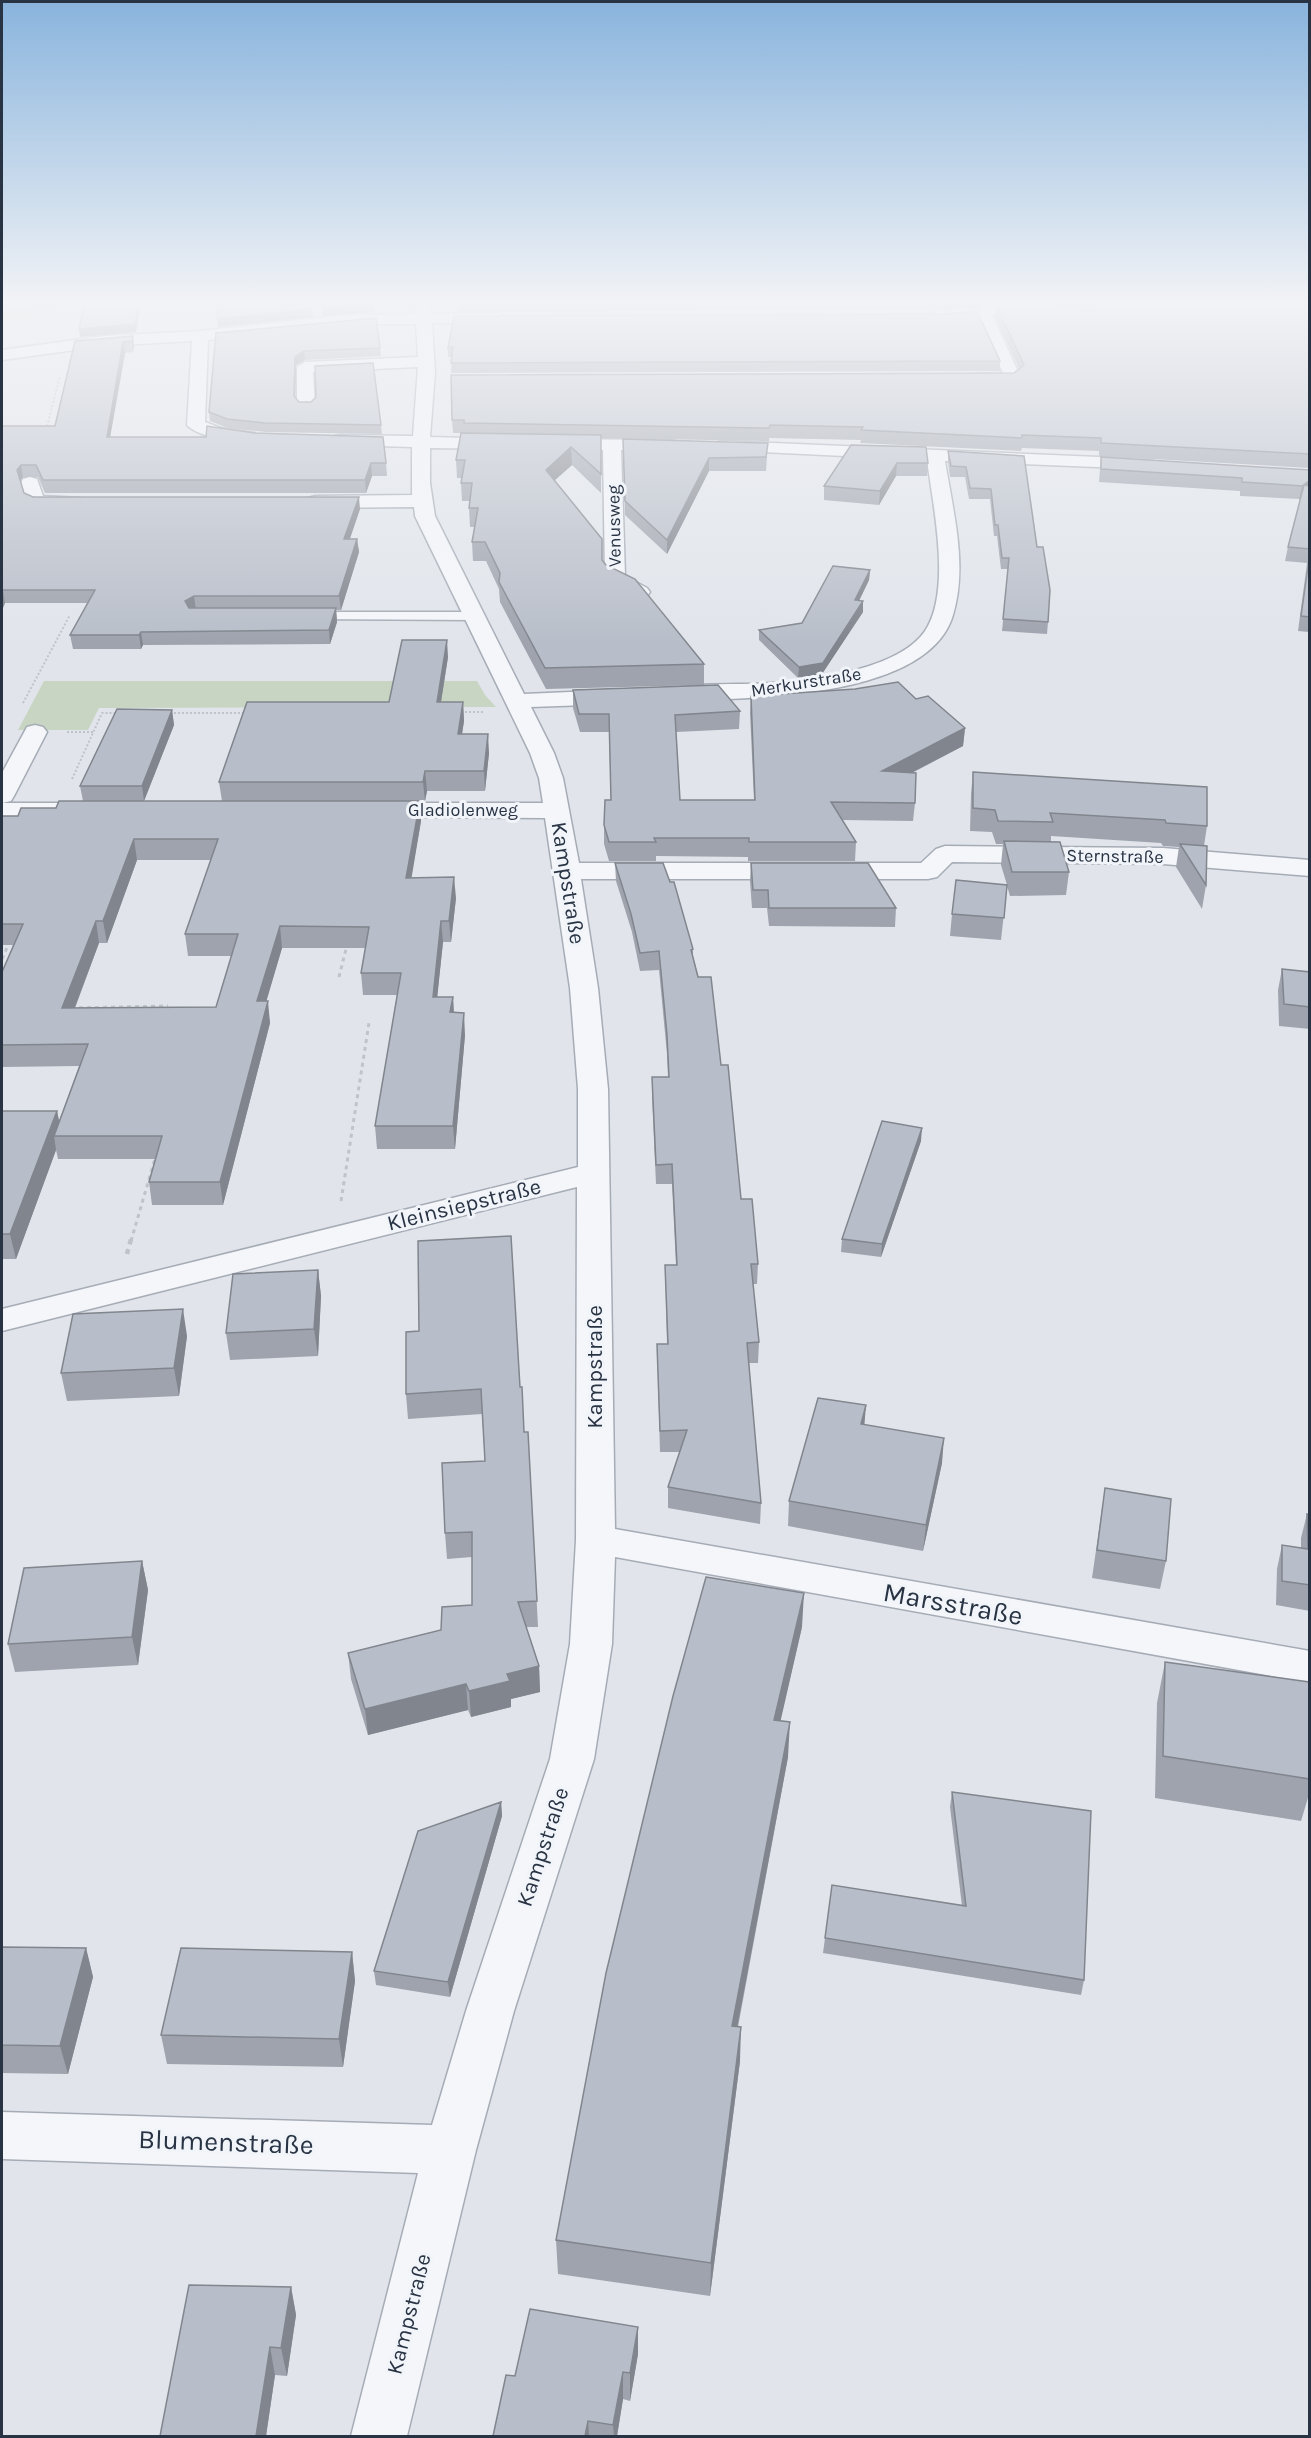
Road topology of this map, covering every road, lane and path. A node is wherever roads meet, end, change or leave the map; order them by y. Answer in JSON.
{"nodes":[{"id":1,"x":50,"y":416,"type":"edge"},
{"id":2,"x":196,"y":416,"type":"edge"},
{"id":3,"x":425,"y":416,"type":"edge"},
{"id":4,"x":45,"y":436,"type":"edge"},
{"id":5,"x":262,"y":437,"type":"edge"},
{"id":6,"x":326,"y":440,"type":"edge"},
{"id":7,"x":422,"y":442,"type":"junction"},
{"id":8,"x":612,"y":445,"type":"junction"},
{"id":9,"x":682,"y":446,"type":"edge"},
{"id":10,"x":705,"y":446,"type":"edge"},
{"id":11,"x":935,"y":454,"type":"junction"},
{"id":12,"x":1165,"y":465,"type":"edge"},
{"id":13,"x":30,"y":483,"type":"dead end"},
{"id":14,"x":421,"y":501,"type":"junction"},
{"id":15,"x":97,"y":502,"type":"edge"},
{"id":16,"x":298,"y":502,"type":"edge"},
{"id":17,"x":640,"y":592,"type":"edge"},
{"id":18,"x":70,"y":615,"type":"dead end"},
{"id":19,"x":288,"y":616,"type":"edge"},
{"id":20,"x":474,"y":616,"type":"junction"},
{"id":21,"x":656,"y":695,"type":"edge"},
{"id":22,"x":633,"y":696,"type":"edge"},
{"id":23,"x":23,"y":703,"type":"dead end"},
{"id":24,"x":521,"y":707,"type":"junction"},
{"id":25,"x":453,"y":712,"type":"edge"},
{"id":26,"x":125,"y":713,"type":"edge"},
{"id":27,"x":160,"y":713,"type":"edge"},
{"id":28,"x":254,"y":713,"type":"edge"},
{"id":29,"x":35,"y":732,"type":"dead end"},
{"id":30,"x":2,"y":796,"type":"edge"},
{"id":31,"x":356,"y":810,"type":"edge"},
{"id":32,"x":2,"y":811,"type":"edge"},
{"id":33,"x":56,"y":811,"type":"junction"},
{"id":34,"x":91,"y":811,"type":"edge"},
{"id":35,"x":557,"y":811,"type":"junction"},
{"id":36,"x":1310,"y":868,"type":"edge"},
{"id":37,"x":567,"y":871,"type":"junction"},
{"id":38,"x":10,"y":939,"type":"edge"},
{"id":39,"x":347,"y":942,"type":"edge"},
{"id":40,"x":2,"y":959,"type":"edge"},
{"id":41,"x":339,"y":977,"type":"dead end"},
{"id":42,"x":168,"y":1006,"type":"edge"},
{"id":43,"x":61,"y":1008,"type":"edge"},
{"id":44,"x":369,"y":1023,"type":"dead end"},
{"id":45,"x":157,"y":1151,"type":"edge"},
{"id":46,"x":594,"y":1173,"type":"junction"},
{"id":47,"x":335,"y":1238,"type":"junction"},
{"id":48,"x":117,"y":1292,"type":"junction"},
{"id":49,"x":2,"y":1320,"type":"edge"},
{"id":50,"x":596,"y":1540,"type":"junction"},
{"id":51,"x":1310,"y":1667,"type":"edge"},
{"id":52,"x":2,"y":2135,"type":"edge"},
{"id":53,"x":450,"y":2150,"type":"junction"},
{"id":54,"x":379,"y":2436,"type":"edge"}],
"edges":[{"from":1,"to":4,"type":"path"},
{"from":2,"to":5,"type":"street"},
{"from":3,"to":7,"type":"street","name":"Kampstraße"},
{"from":6,"to":7,"type":"street"},
{"from":7,"to":8,"type":"street"},
{"from":7,"to":14,"type":"street","name":"Kampstraße"},
{"from":8,"to":9,"type":"street"},
{"from":8,"to":17,"type":"street","name":"Venusweg"},
{"from":10,"to":11,"type":"street"},
{"from":11,"to":12,"type":"street"},
{"from":11,"to":21,"type":"street","name":"Merkurstraße"},
{"from":13,"to":15,"type":"street"},
{"from":14,"to":16,"type":"street"},
{"from":14,"to":20,"type":"street","name":"Kampstraße"},
{"from":18,"to":23,"type":"path"},
{"from":19,"to":20,"type":"lane"},
{"from":20,"to":24,"type":"street","name":"Kampstraße"},
{"from":22,"to":24,"type":"street"},
{"from":24,"to":25,"type":"path"},
{"from":24,"to":35,"type":"street","name":"Kampstraße"},
{"from":26,"to":33,"type":"path"},
{"from":27,"to":28,"type":"path"},
{"from":29,"to":30,"type":"street"},
{"from":31,"to":35,"type":"street","name":"Gladiolenweg"},
{"from":32,"to":33,"type":"street"},
{"from":33,"to":34,"type":"street"},
{"from":35,"to":37,"type":"street","name":"Kampstraße"},
{"from":36,"to":37,"type":"street","name":"Sternstraße"},
{"from":37,"to":46,"type":"street","name":"Kampstraße"},
{"from":38,"to":40,"type":"path"},
{"from":39,"to":41,"type":"path"},
{"from":42,"to":43,"type":"path"},
{"from":44,"to":47,"type":"path"},
{"from":45,"to":48,"type":"path"},
{"from":46,"to":47,"type":"street","name":"Kleinsiepstraße"},
{"from":46,"to":50,"type":"street","name":"Kampstraße"},
{"from":47,"to":48,"type":"street","name":"Kleinsiepstraße"},
{"from":48,"to":49,"type":"street","name":"Kleinsiepstraße"},
{"from":50,"to":51,"type":"street","name":"Marsstraße"},
{"from":50,"to":53,"type":"street","name":"Kampstraße"},
{"from":52,"to":53,"type":"street","name":"Blumenstraße"},
{"from":53,"to":54,"type":"street","name":"Kampstraße"}]}
